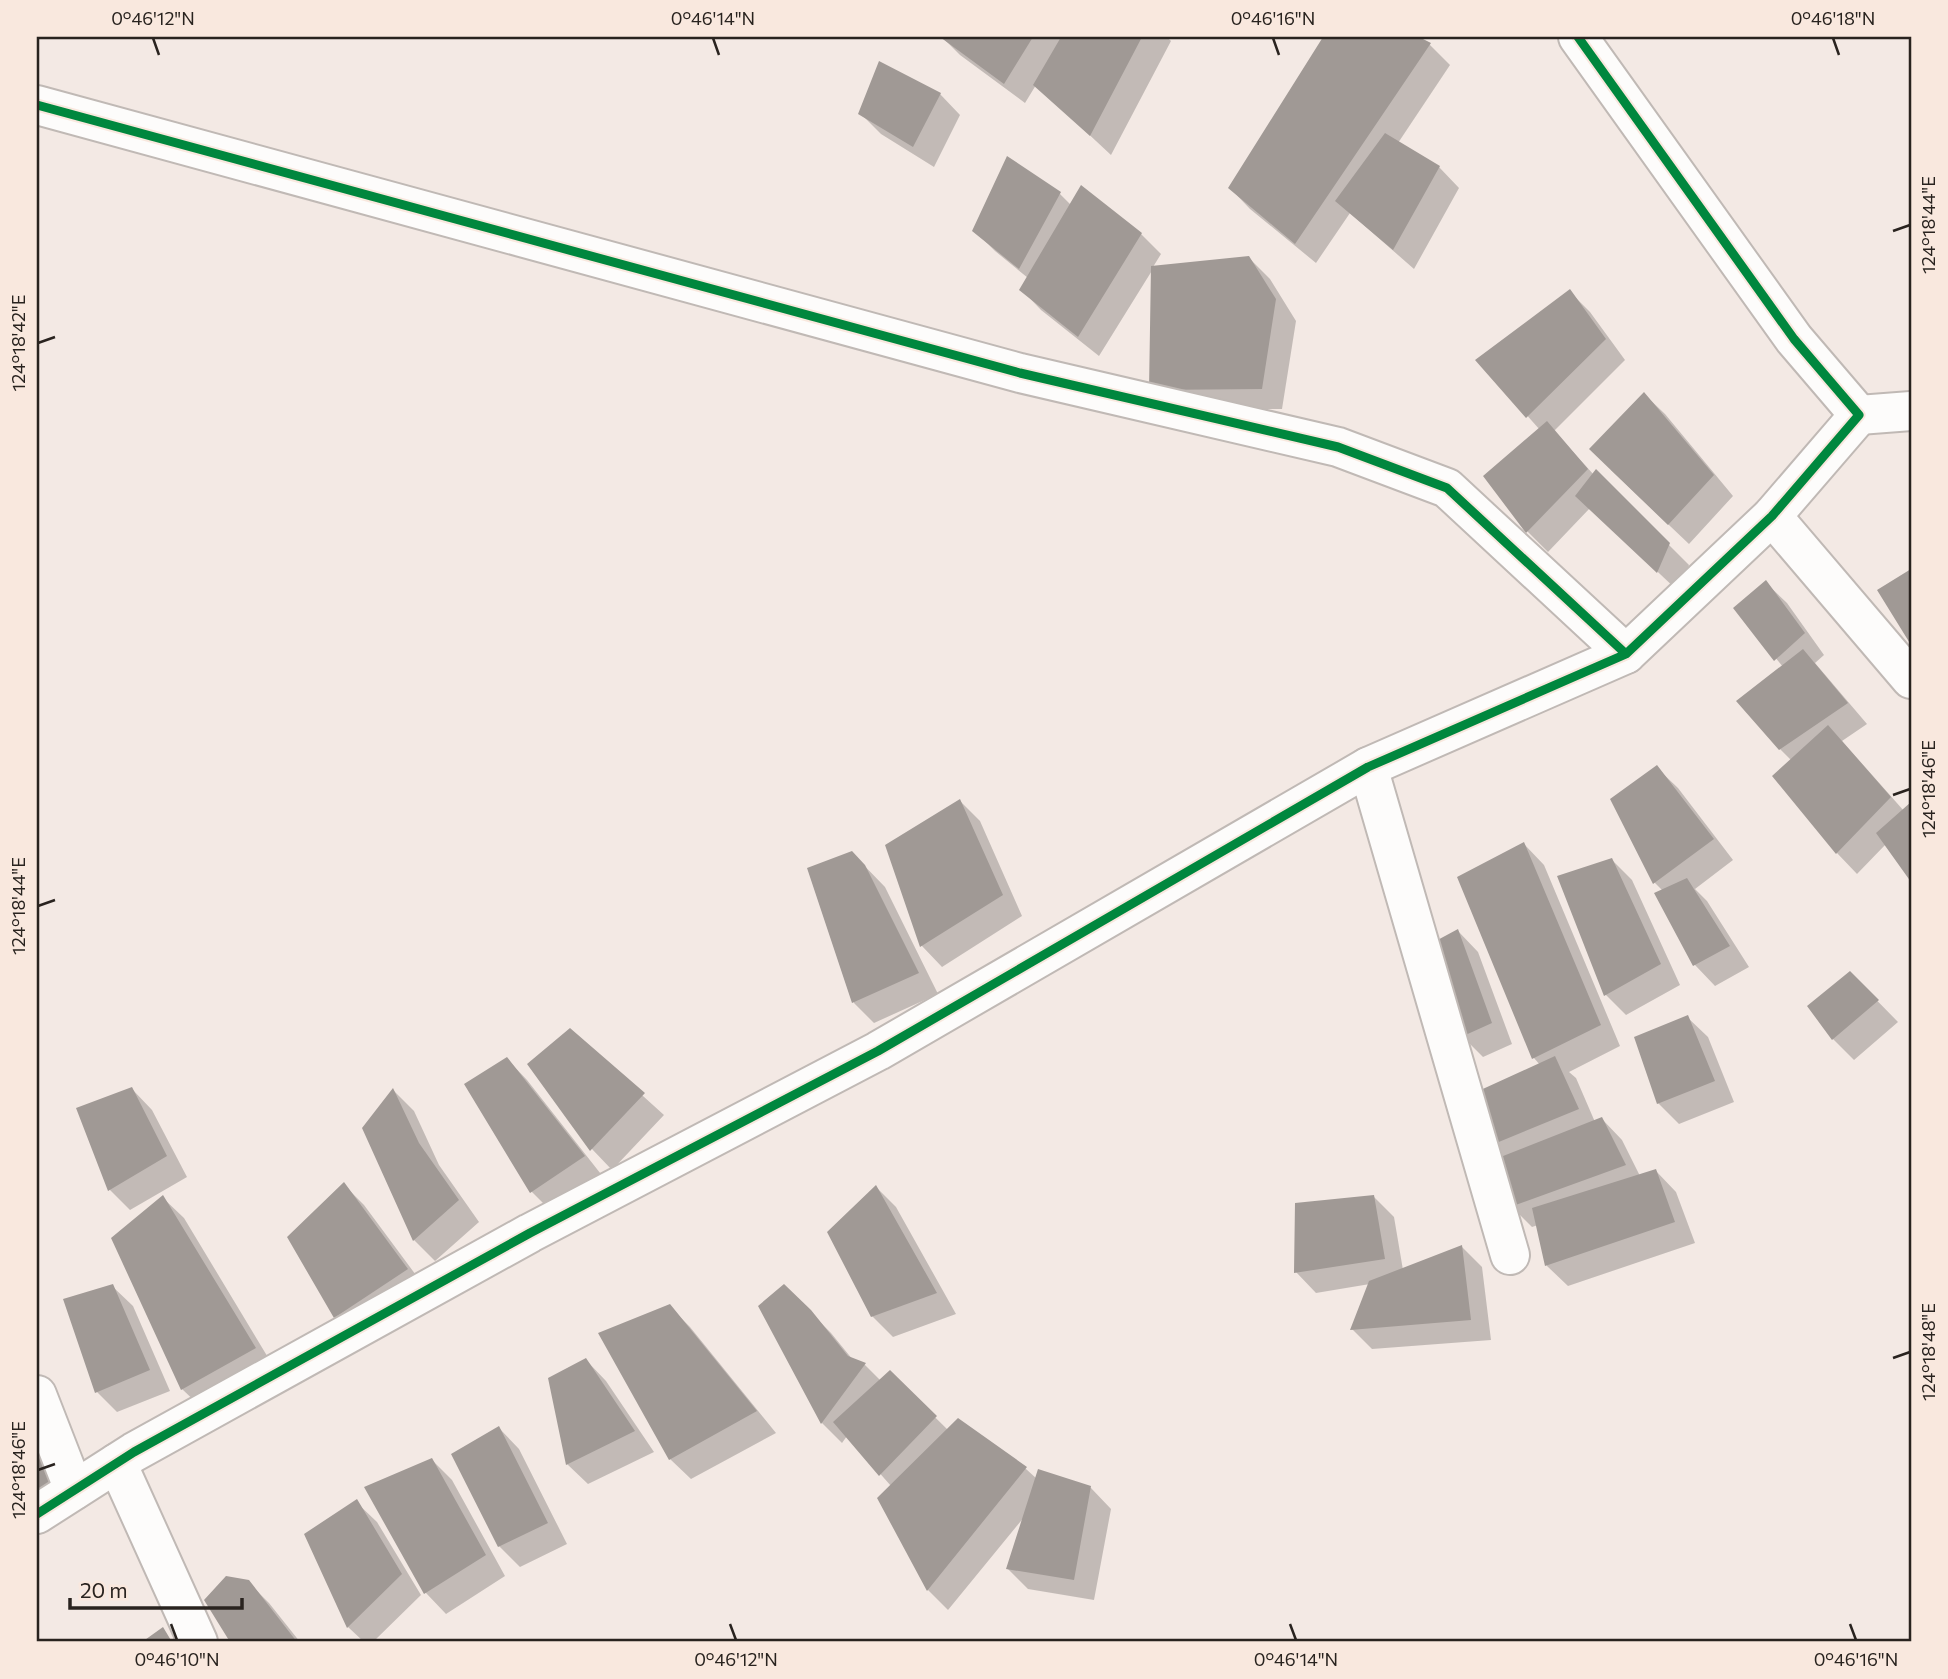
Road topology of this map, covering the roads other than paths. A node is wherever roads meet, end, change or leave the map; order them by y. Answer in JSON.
{"nodes":[{"id":1,"x":1578,"y":37,"type":"edge"},
{"id":2,"x":37,"y":105,"type":"edge"},
{"id":3,"x":1911,"y":411,"type":"edge"},
{"id":4,"x":1859,"y":415,"type":"junction"},
{"id":5,"x":1772,"y":516,"type":"junction"},
{"id":6,"x":1626,"y":654,"type":"junction"},
{"id":7,"x":1911,"y":679,"type":"edge"},
{"id":8,"x":1368,"y":767,"type":"junction"},
{"id":9,"x":1510,"y":1255,"type":"dead end"},
{"id":10,"x":37,"y":1395,"type":"edge"},
{"id":11,"x":117,"y":1463,"type":"junction"},
{"id":12,"x":74,"y":1490,"type":"junction"},
{"id":13,"x":37,"y":1514,"type":"edge"},
{"id":14,"x":198,"y":1642,"type":"edge"}],
"edges":[{"from":1,"to":4,"type":"street"},
{"from":2,"to":6,"type":"street"},
{"from":3,"to":4,"type":"street"},
{"from":4,"to":5,"type":"street"},
{"from":5,"to":6,"type":"street"},
{"from":5,"to":7,"type":"street"},
{"from":6,"to":8,"type":"street"},
{"from":8,"to":9,"type":"street"},
{"from":8,"to":11,"type":"street"},
{"from":10,"to":12,"type":"street"},
{"from":11,"to":12,"type":"street"},
{"from":11,"to":14,"type":"street"},
{"from":12,"to":13,"type":"street"}]}
